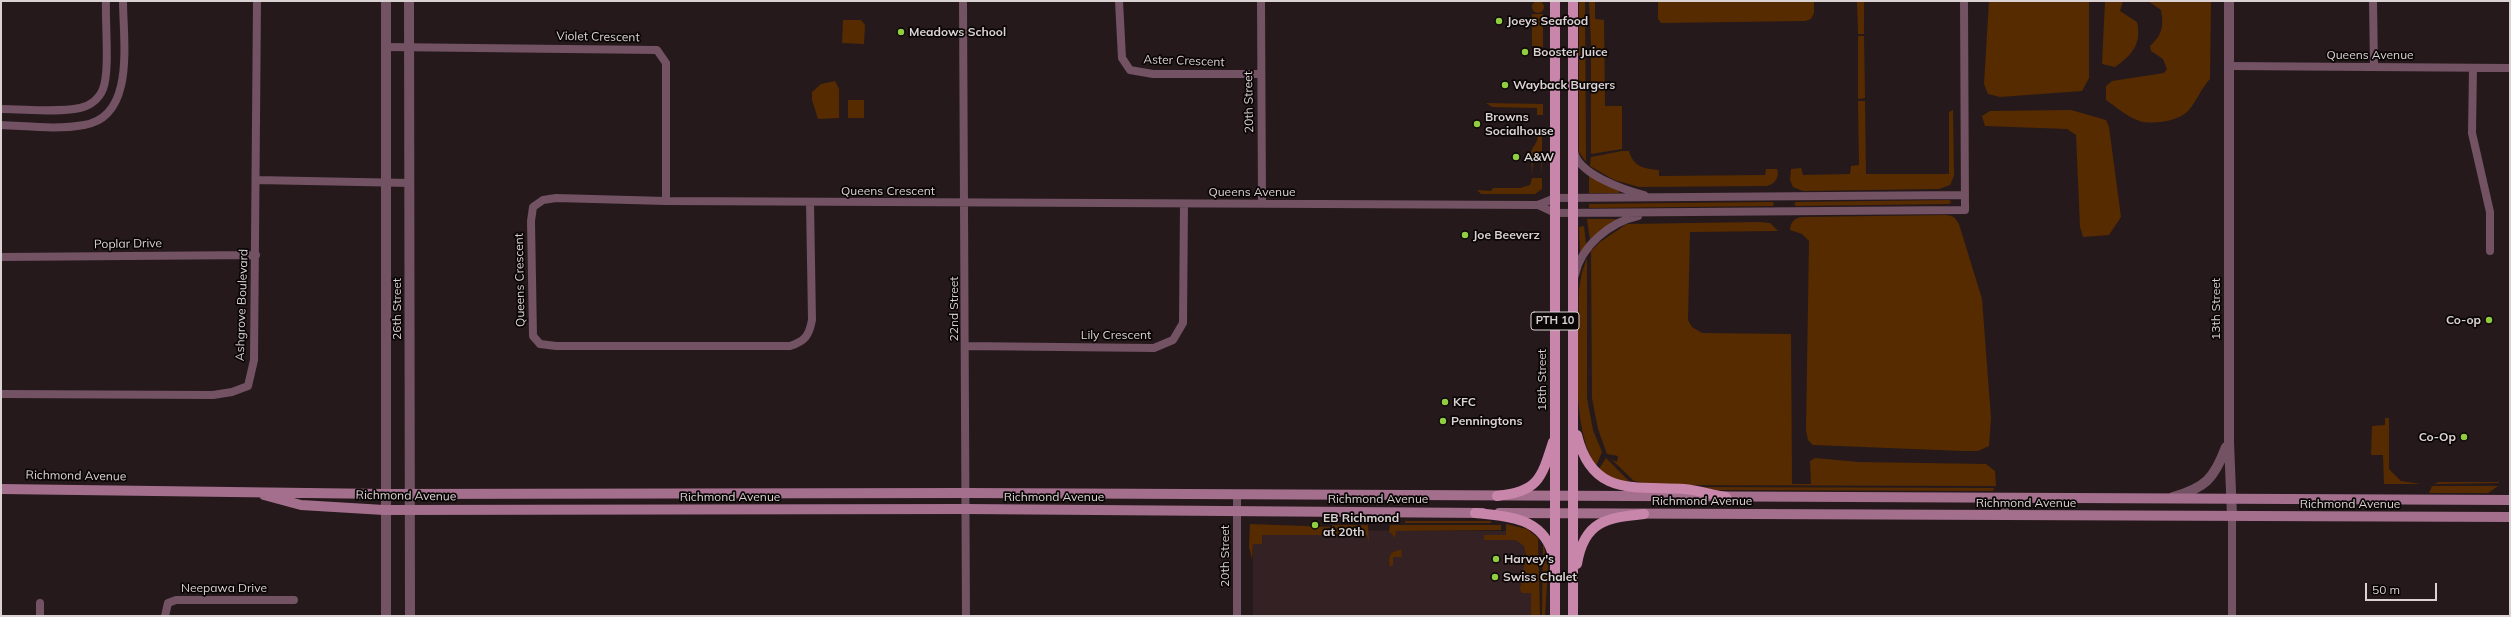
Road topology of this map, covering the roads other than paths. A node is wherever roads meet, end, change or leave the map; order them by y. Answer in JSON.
{"nodes":[{"id":1,"x":106,"y":1,"type":"edge"},
{"id":2,"x":123,"y":1,"type":"edge"},
{"id":3,"x":257,"y":1,"type":"edge"},
{"id":4,"x":386,"y":1,"type":"edge"},
{"id":5,"x":409,"y":1,"type":"edge"},
{"id":6,"x":963,"y":1,"type":"edge"},
{"id":7,"x":1119,"y":1,"type":"edge"},
{"id":8,"x":1261,"y":1,"type":"edge"},
{"id":9,"x":1555,"y":1,"type":"edge"},
{"id":10,"x":1573,"y":1,"type":"edge"},
{"id":11,"x":1964,"y":1,"type":"edge"},
{"id":12,"x":2229,"y":1,"type":"edge"},
{"id":13,"x":2373,"y":1,"type":"edge"},
{"id":14,"x":410,"y":46,"type":"junction"},
{"id":15,"x":385,"y":47,"type":"junction"},
{"id":16,"x":2229,"y":66,"type":"junction"},
{"id":17,"x":2374,"y":67,"type":"junction"},
{"id":18,"x":2473,"y":68,"type":"junction"},
{"id":19,"x":2510,"y":68,"type":"edge"},
{"id":20,"x":1261,"y":74,"type":"junction"},
{"id":21,"x":1,"y":109,"type":"edge"},
{"id":22,"x":1,"y":125,"type":"edge"},
{"id":23,"x":1573,"y":142,"type":"junction"},
{"id":24,"x":256,"y":180,"type":"junction"},
{"id":25,"x":385,"y":182,"type":"junction"},
{"id":26,"x":410,"y":182,"type":"junction"},
{"id":27,"x":1964,"y":195,"type":"junction"},
{"id":28,"x":1555,"y":198,"type":"junction"},
{"id":29,"x":1572,"y":198,"type":"junction"},
{"id":30,"x":1655,"y":198,"type":"junction"},
{"id":31,"x":666,"y":201,"type":"junction"},
{"id":32,"x":810,"y":202,"type":"junction"},
{"id":33,"x":966,"y":203,"type":"junction"},
{"id":34,"x":1184,"y":204,"type":"junction"},
{"id":35,"x":1262,"y":204,"type":"junction"},
{"id":36,"x":1538,"y":205,"type":"junction"},
{"id":37,"x":1555,"y":213,"type":"junction"},
{"id":38,"x":1572,"y":213,"type":"junction"},
{"id":39,"x":1657,"y":213,"type":"junction"},
{"id":40,"x":2490,"y":251,"type":"dead end"},
{"id":41,"x":256,"y":255,"type":"junction"},
{"id":42,"x":1,"y":257,"type":"edge"},
{"id":43,"x":1573,"y":293,"type":"junction"},
{"id":44,"x":966,"y":346,"type":"junction"},
{"id":45,"x":1,"y":394,"type":"edge"},
{"id":46,"x":1573,"y":415,"type":"junction"},
{"id":47,"x":1555,"y":429,"type":"junction"},
{"id":48,"x":2228,"y":442,"type":"junction"},
{"id":49,"x":1,"y":489,"type":"edge"},
{"id":50,"x":247,"y":491,"type":"junction"},
{"id":51,"x":967,"y":493,"type":"junction"},
{"id":52,"x":384,"y":494,"type":"junction"},
{"id":53,"x":410,"y":494,"type":"junction"},
{"id":54,"x":1237,"y":495,"type":"junction"},
{"id":55,"x":1497,"y":496,"type":"junction"},
{"id":56,"x":1555,"y":496,"type":"junction"},
{"id":57,"x":1573,"y":496,"type":"junction"},
{"id":58,"x":1726,"y":497,"type":"junction"},
{"id":59,"x":2005,"y":497,"type":"junction"},
{"id":60,"x":2167,"y":499,"type":"junction"},
{"id":61,"x":2230,"y":499,"type":"junction"},
{"id":62,"x":2510,"y":500,"type":"edge"},
{"id":63,"x":384,"y":510,"type":"junction"},
{"id":64,"x":411,"y":510,"type":"junction"},
{"id":65,"x":966,"y":510,"type":"junction"},
{"id":66,"x":1237,"y":511,"type":"junction"},
{"id":67,"x":1475,"y":513,"type":"junction"},
{"id":68,"x":1555,"y":513,"type":"junction"},
{"id":69,"x":1573,"y":514,"type":"junction"},
{"id":70,"x":1644,"y":514,"type":"junction"},
{"id":71,"x":2005,"y":516,"type":"junction"},
{"id":72,"x":2232,"y":516,"type":"junction"},
{"id":73,"x":2510,"y":517,"type":"edge"},
{"id":74,"x":1555,"y":567,"type":"junction"},
{"id":75,"x":1573,"y":598,"type":"junction"},
{"id":76,"x":294,"y":600,"type":"dead end"},
{"id":77,"x":40,"y":603,"type":"dead end"},
{"id":78,"x":40,"y":616,"type":"edge"},
{"id":79,"x":165,"y":616,"type":"edge"},
{"id":80,"x":386,"y":616,"type":"edge"},
{"id":81,"x":410,"y":616,"type":"edge"},
{"id":82,"x":966,"y":616,"type":"edge"},
{"id":83,"x":1237,"y":616,"type":"edge"},
{"id":84,"x":1555,"y":616,"type":"edge"},
{"id":85,"x":1573,"y":616,"type":"edge"},
{"id":86,"x":2232,"y":616,"type":"edge"}],
"edges":[{"from":1,"to":21,"type":"street"},
{"from":2,"to":22,"type":"street"},
{"from":3,"to":24,"type":"street","name":"Ashgrove Boulevard"},
{"from":4,"to":15,"type":"street","name":"26th Street"},
{"from":5,"to":14,"type":"street","name":"26th Street"},
{"from":6,"to":33,"type":"street","name":"22nd Street"},
{"from":7,"to":20,"type":"street","name":"Aster Crescent"},
{"from":8,"to":20,"type":"street","name":"20th Street"},
{"from":9,"to":28,"type":"main road","name":"18th Street","number":"PTH 10"},
{"from":10,"to":23,"type":"main road","number":"PTH 10"},
{"from":11,"to":27,"type":"street"},
{"from":12,"to":16,"type":"street","name":"13th Street"},
{"from":13,"to":17,"type":"street"},
{"from":14,"to":15,"type":"street","name":"Violet Crescent"},
{"from":14,"to":26,"type":"street","name":"26th Street"},
{"from":14,"to":31,"type":"street","name":"Violet Crescent"},
{"from":15,"to":25,"type":"street","name":"26th Street"},
{"from":16,"to":17,"type":"street","name":"Queens Avenue"},
{"from":16,"to":48,"type":"street","name":"13th Street"},
{"from":17,"to":18,"type":"street","name":"Queens Avenue"},
{"from":18,"to":19,"type":"street","name":"Queens Avenue"},
{"from":18,"to":40,"type":"street"},
{"from":20,"to":35,"type":"street","name":"20th Street"},
{"from":23,"to":29,"type":"main road","number":"PTH 10"},
{"from":23,"to":30,"type":"street"},
{"from":24,"to":25,"type":"street"},
{"from":24,"to":41,"type":"street","name":"Ashgrove Boulevard"},
{"from":25,"to":26,"type":"street"},
{"from":25,"to":52,"type":"street","name":"26th Street"},
{"from":26,"to":53,"type":"street","name":"26th Street"},
{"from":27,"to":30,"type":"street"},
{"from":27,"to":39,"type":"street"},
{"from":28,"to":29,"type":"street"},
{"from":28,"to":36,"type":"street"},
{"from":28,"to":37,"type":"main road","name":"18th Street","number":"PTH 10"},
{"from":29,"to":30,"type":"street"},
{"from":29,"to":38,"type":"main road","number":"PTH 10"},
{"from":31,"to":32,"type":"street","name":"Queens Crescent"},
{"from":31,"to":32,"type":"street","name":"Queens Crescent"},
{"from":32,"to":33,"type":"street","name":"Queens Crescent"},
{"from":33,"to":34,"type":"street","name":"Queens Avenue"},
{"from":33,"to":44,"type":"street","name":"22nd Street"},
{"from":34,"to":35,"type":"street","name":"Queens Avenue"},
{"from":34,"to":44,"type":"street","name":"Lily Crescent"},
{"from":35,"to":36,"type":"street","name":"Queens Avenue"},
{"from":36,"to":37,"type":"street"},
{"from":37,"to":38,"type":"street"},
{"from":37,"to":47,"type":"main road","name":"18th Street","number":"PTH 10"},
{"from":38,"to":39,"type":"street"},
{"from":38,"to":43,"type":"main road","number":"PTH 10"},
{"from":39,"to":43,"type":"street"},
{"from":41,"to":42,"type":"street","name":"Poplar Drive"},
{"from":41,"to":45,"type":"street","name":"Ashgrove Boulevard"},
{"from":43,"to":46,"type":"main road","number":"PTH 10"},
{"from":44,"to":51,"type":"street","name":"22nd Street"},
{"from":46,"to":57,"type":"main road","number":"PTH 10"},
{"from":46,"to":58,"type":"main road"},
{"from":47,"to":55,"type":"main road"},
{"from":47,"to":56,"type":"main road","name":"18th Street","number":"PTH 10"},
{"from":48,"to":60,"type":"street"},
{"from":48,"to":61,"type":"street","name":"13th Street"},
{"from":49,"to":50,"type":"main road","name":"Richmond Avenue"},
{"from":50,"to":52,"type":"main road","name":"Richmond Avenue"},
{"from":50,"to":63,"type":"main road","name":"Richmond Avenue"},
{"from":51,"to":53,"type":"main road","name":"Richmond Avenue"},
{"from":51,"to":54,"type":"main road","name":"Richmond Avenue"},
{"from":51,"to":65,"type":"street","name":"22nd Street"},
{"from":52,"to":53,"type":"main road","name":"Richmond Avenue"},
{"from":52,"to":63,"type":"street","name":"26th Street"},
{"from":53,"to":64,"type":"street","name":"26th Street"},
{"from":54,"to":55,"type":"main road","name":"Richmond Avenue"},
{"from":54,"to":66,"type":"street","name":"20th Street"},
{"from":55,"to":56,"type":"main road","name":"Richmond Avenue"},
{"from":56,"to":57,"type":"main road","name":"Richmond Avenue"},
{"from":56,"to":68,"type":"main road","name":"18th Street","number":"PTH 10"},
{"from":57,"to":58,"type":"main road","name":"Richmond Avenue"},
{"from":57,"to":69,"type":"main road","number":"PTH 10"},
{"from":58,"to":59,"type":"main road","name":"Richmond Avenue"},
{"from":59,"to":60,"type":"main road","name":"Richmond Avenue"},
{"from":59,"to":71,"type":"street"},
{"from":60,"to":61,"type":"main road","name":"Richmond Avenue"},
{"from":61,"to":62,"type":"main road","name":"Richmond Avenue"},
{"from":61,"to":72,"type":"street","name":"13th Street"},
{"from":63,"to":64,"type":"main road","name":"Richmond Avenue"},
{"from":63,"to":80,"type":"street","name":"26th Street"},
{"from":64,"to":65,"type":"main road","name":"Richmond Avenue"},
{"from":64,"to":81,"type":"street","name":"26th Street"},
{"from":65,"to":66,"type":"main road","name":"Richmond Avenue"},
{"from":65,"to":82,"type":"street","name":"22nd Street"},
{"from":66,"to":67,"type":"main road","name":"Richmond Avenue"},
{"from":66,"to":83,"type":"street","name":"20th Street"},
{"from":67,"to":68,"type":"main road","name":"Richmond Avenue"},
{"from":67,"to":74,"type":"main road"},
{"from":68,"to":69,"type":"main road","name":"Richmond Avenue"},
{"from":68,"to":74,"type":"main road","name":"18th Street","number":"PTH 10"},
{"from":69,"to":70,"type":"main road","name":"Richmond Avenue"},
{"from":69,"to":75,"type":"main road","number":"PTH 10"},
{"from":70,"to":71,"type":"main road","name":"Richmond Avenue"},
{"from":70,"to":75,"type":"main road"},
{"from":71,"to":72,"type":"main road","name":"Richmond Avenue"},
{"from":72,"to":73,"type":"main road","name":"Richmond Avenue"},
{"from":72,"to":86,"type":"street","name":"13th Street"},
{"from":74,"to":84,"type":"main road","name":"18th Street","number":"PTH 10"},
{"from":75,"to":85,"type":"main road","number":"PTH 10"},
{"from":76,"to":79,"type":"street","name":"Neepawa Drive"},
{"from":77,"to":78,"type":"street"}]}
